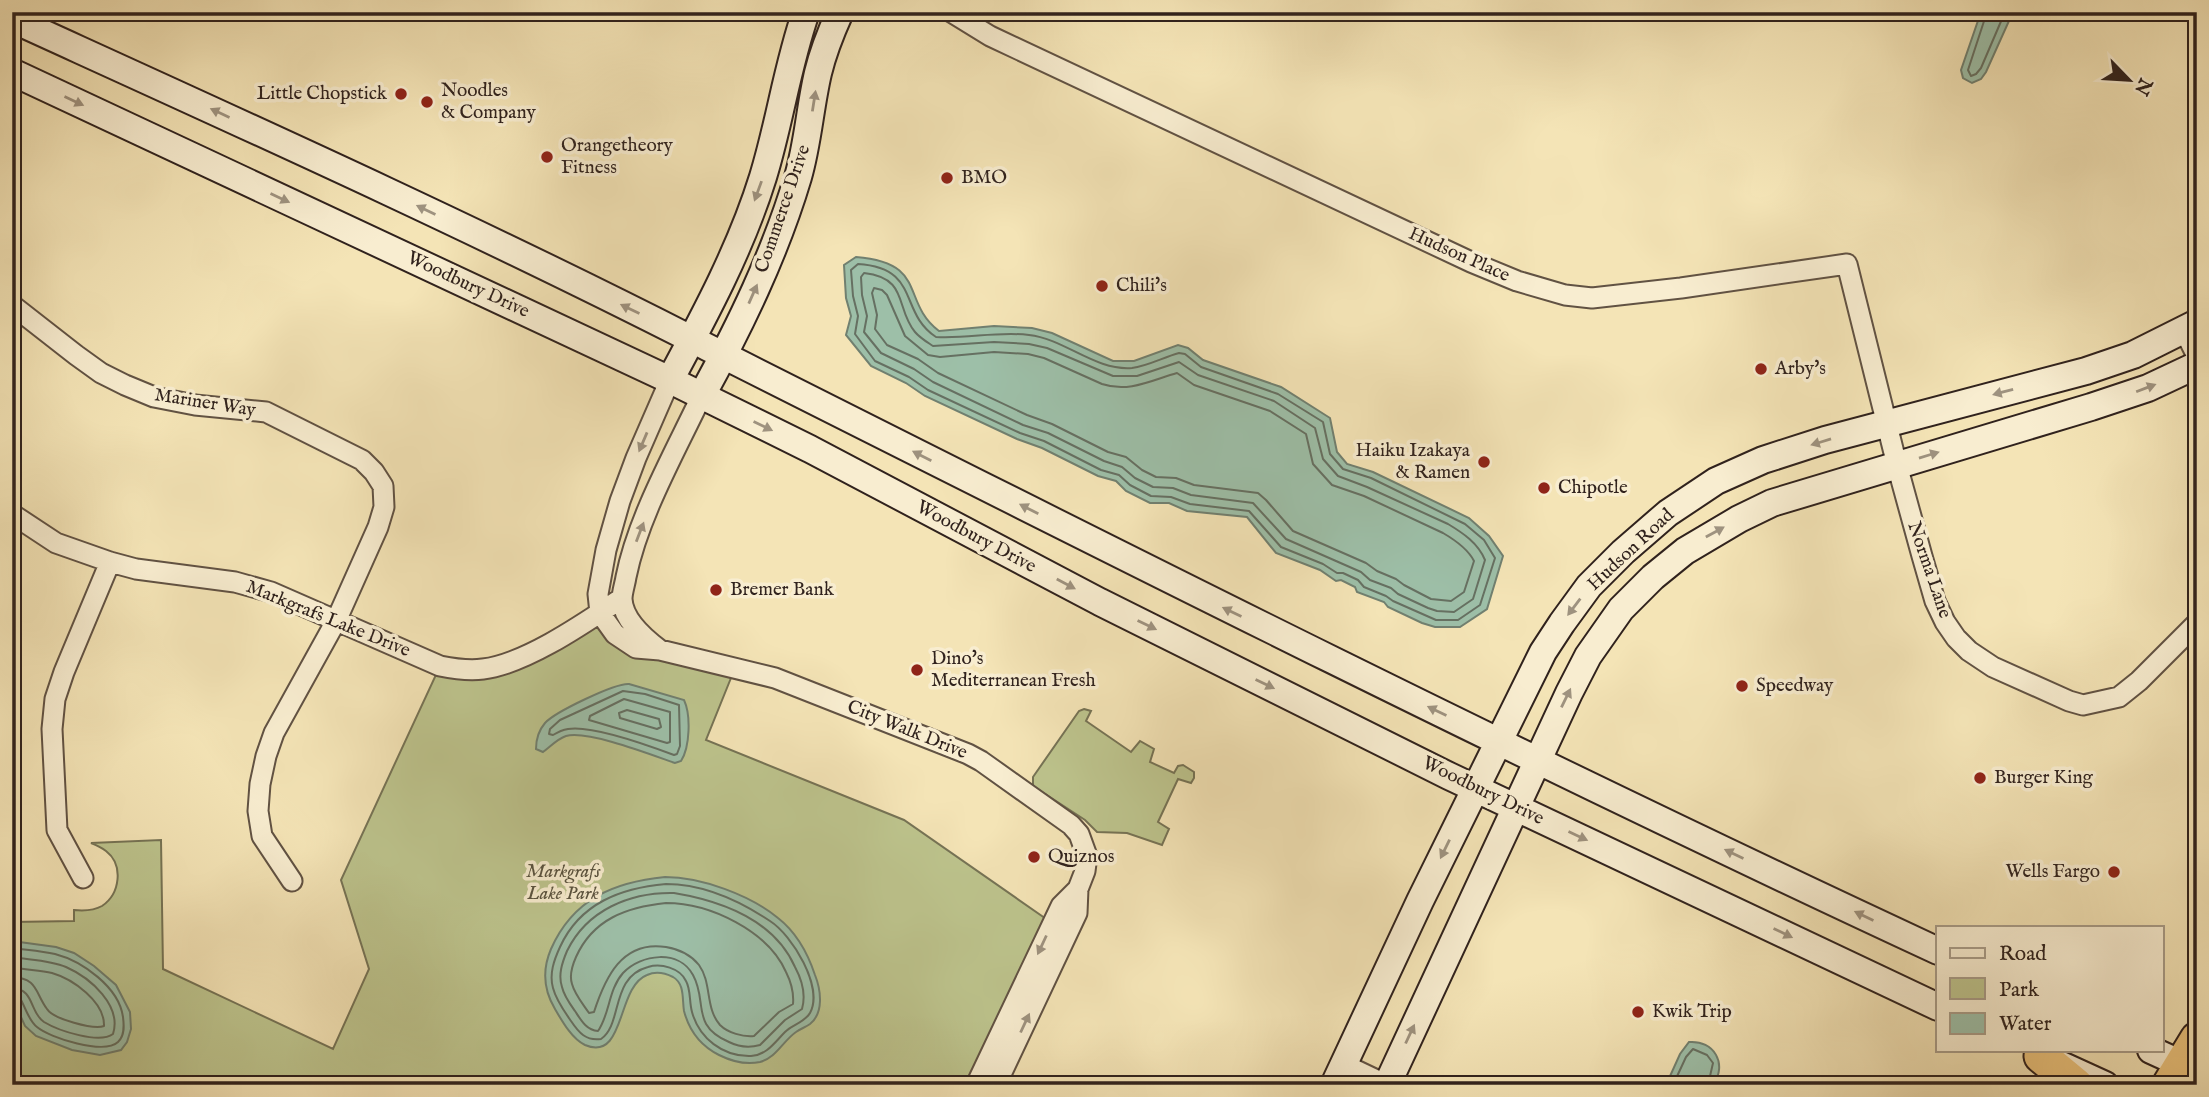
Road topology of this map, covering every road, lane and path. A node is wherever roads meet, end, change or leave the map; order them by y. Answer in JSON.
{"nodes":[{"id":1,"x":806,"y":12,"type":"edge"},
{"id":2,"x":840,"y":12,"type":"edge"},
{"id":3,"x":951,"y":12,"type":"edge"},
{"id":4,"x":12,"y":19,"type":"edge"},
{"id":5,"x":12,"y":72,"type":"edge"},
{"id":6,"x":12,"y":305,"type":"edge"},
{"id":7,"x":2190,"y":327,"type":"edge"},
{"id":8,"x":692,"y":339,"type":"junction"},
{"id":9,"x":724,"y":355,"type":"junction"},
{"id":10,"x":2197,"y":356,"type":"edge"},
{"id":11,"x":2197,"y":365,"type":"edge"},
{"id":12,"x":670,"y":380,"type":"junction"},
{"id":13,"x":701,"y":397,"type":"junction"},
{"id":14,"x":1886,"y":424,"type":"junction"},
{"id":15,"x":1896,"y":465,"type":"junction"},
{"id":16,"x":12,"y":514,"type":"edge"},
{"id":17,"x":110,"y":562,"type":"junction"},
{"id":18,"x":622,"y":598,"type":"junction"},
{"id":19,"x":600,"y":613,"type":"junction"},
{"id":20,"x":336,"y":621,"type":"junction"},
{"id":21,"x":2197,"y":623,"type":"edge"},
{"id":22,"x":660,"y":650,"type":"junction"},
{"id":23,"x":1498,"y":741,"type":"junction"},
{"id":24,"x":1537,"y":760,"type":"junction"},
{"id":25,"x":1475,"y":788,"type":"junction"},
{"id":26,"x":1516,"y":808,"type":"junction"},
{"id":27,"x":83,"y":878,"type":"dead end"},
{"id":28,"x":292,"y":881,"type":"dead end"},
{"id":29,"x":1078,"y":888,"type":"junction"},
{"id":30,"x":1936,"y":950,"type":"edge"},
{"id":31,"x":1936,"y":1006,"type":"edge"},
{"id":32,"x":2156,"y":1052,"type":"edge"},
{"id":33,"x":2035,"y":1053,"type":"edge"},
{"id":34,"x":2186,"y":1064,"type":"edge"},
{"id":35,"x":1339,"y":1075,"type":"edge"},
{"id":36,"x":976,"y":1085,"type":"edge"},
{"id":37,"x":996,"y":1085,"type":"edge"},
{"id":38,"x":1387,"y":1085,"type":"edge"},
{"id":39,"x":2076,"y":1085,"type":"edge"},
{"id":40,"x":2105,"y":1085,"type":"edge"}],
"edges":[{"from":1,"to":8,"type":"main road","name":"Commerce Drive","one_way":true},
{"from":9,"to":2,"type":"main road","name":"Commerce Drive","one_way":true},
{"from":3,"to":14,"type":"street","name":"Hudson Place"},
{"from":8,"to":4,"type":"main road","one_way":true},
{"from":5,"to":12,"type":"main road","name":"Woodbury Drive","one_way":true},
{"from":6,"to":20,"type":"street","name":"Mariner Way"},
{"from":7,"to":10,"type":"street"},
{"from":7,"to":14,"type":"main road","name":"Hudson Road","one_way":true},
{"from":8,"to":9,"type":"main road"},
{"from":8,"to":12,"type":"main road","name":"Commerce Drive"},
{"from":9,"to":13,"type":"main road","name":"Commerce Drive"},
{"from":23,"to":9,"type":"main road","one_way":true},
{"from":15,"to":11,"type":"main road","name":"Hudson Road","one_way":true},
{"from":12,"to":13,"type":"main road","name":"Woodbury Drive"},
{"from":12,"to":19,"type":"street","one_way":true},
{"from":18,"to":13,"type":"street","one_way":true},
{"from":13,"to":25,"type":"main road","name":"Woodbury Drive","one_way":true},
{"from":14,"to":15,"type":"street","name":"Norma Lane"},
{"from":14,"to":23,"type":"main road","name":"Hudson Road","one_way":true},
{"from":15,"to":21,"type":"street","name":"Norma Lane"},
{"from":24,"to":15,"type":"main road","name":"Hudson Road","one_way":true},
{"from":16,"to":17,"type":"street","name":"Markgrafs Lake Drive"},
{"from":17,"to":20,"type":"street","name":"Markgrafs Lake Drive"},
{"from":17,"to":27,"type":"street"},
{"from":18,"to":19,"type":"street","name":"Markgrafs Lake Drive"},
{"from":18,"to":22,"type":"street"},
{"from":19,"to":20,"type":"street","name":"Markgrafs Lake Drive"},
{"from":19,"to":22,"type":"street","name":"City Walk Drive"},
{"from":20,"to":28,"type":"street","name":"Mariner Way"},
{"from":22,"to":29,"type":"street","name":"City Walk Drive"},
{"from":23,"to":24,"type":"main road"},
{"from":23,"to":25,"type":"main road","name":"Hudson Road"},
{"from":24,"to":26,"type":"main road","name":"Hudson Road"},
{"from":30,"to":24,"type":"main road","one_way":true},
{"from":25,"to":26,"type":"main road","name":"Woodbury Drive"},
{"from":25,"to":35,"type":"main road","name":"Hudson Road","one_way":true},
{"from":26,"to":31,"type":"main road","name":"Woodbury Drive","one_way":true},
{"from":38,"to":26,"type":"main road","name":"Hudson Road","one_way":true},
{"from":29,"to":36,"type":"street","name":"City Walk Drive","one_way":true},
{"from":37,"to":29,"type":"street","name":"City Walk Drive","one_way":true},
{"from":32,"to":34,"type":"main road"},
{"from":33,"to":39,"type":"highway"},
{"from":33,"to":40,"type":"main road"},
{"from":35,"to":38,"type":"street"}]}
